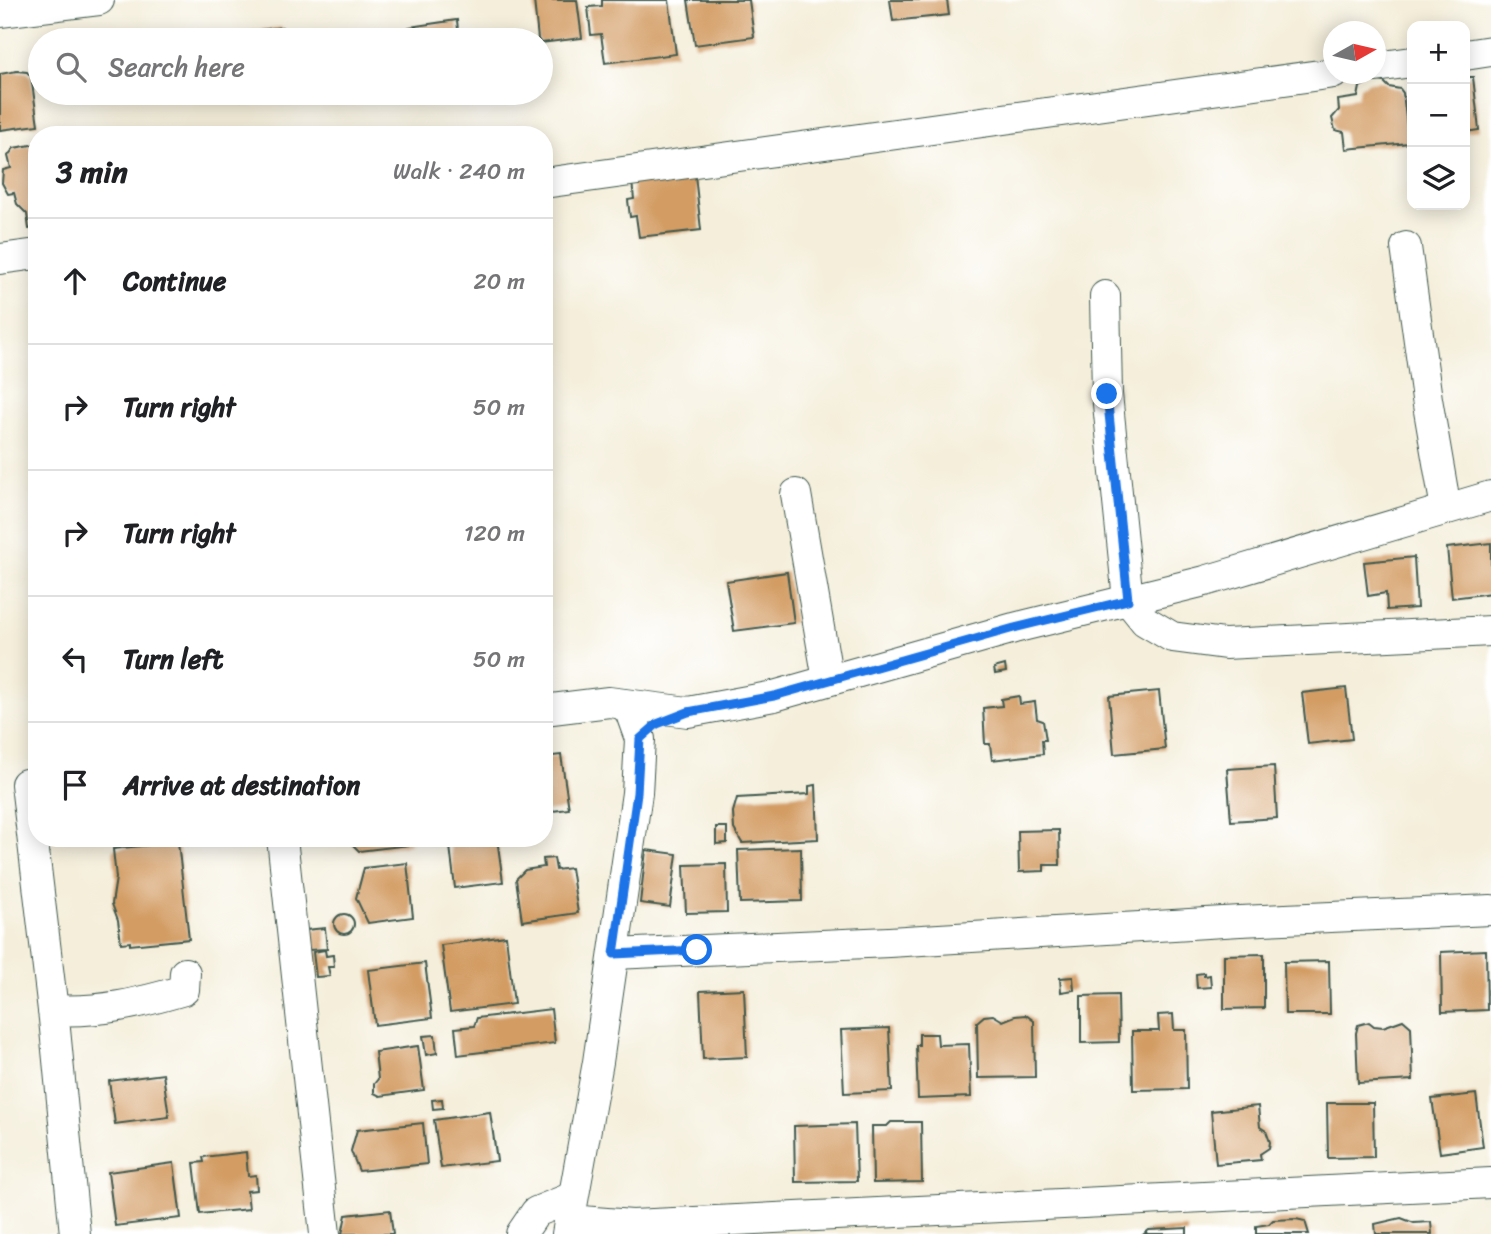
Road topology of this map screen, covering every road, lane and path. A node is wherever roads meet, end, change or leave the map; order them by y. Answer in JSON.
{"nodes":[{"id":1,"x":99,"y":0,"type":"edge"},
{"id":2,"x":0,"y":12,"type":"edge"},
{"id":3,"x":1491,"y":51,"type":"edge"},
{"id":4,"x":1470,"y":54,"type":"edge"},
{"id":5,"x":1407,"y":63,"type":"edge"},
{"id":6,"x":1386,"y":66,"type":"edge"},
{"id":7,"x":1323,"y":75,"type":"edge"},
{"id":8,"x":553,"y":182,"type":"edge"},
{"id":9,"x":1406,"y":247,"type":"dead end"},
{"id":10,"x":28,"y":255,"type":"edge"},
{"id":11,"x":0,"y":259,"type":"edge"},
{"id":12,"x":1105,"y":296,"type":"dead end"},
{"id":13,"x":796,"y":494,"type":"dead end"},
{"id":14,"x":1491,"y":496,"type":"edge"},
{"id":15,"x":1447,"y":509,"type":"junction"},
{"id":16,"x":1128,"y":600,"type":"junction"},
{"id":17,"x":1491,"y":631,"type":"edge"},
{"id":18,"x":828,"y":680,"type":"junction"},
{"id":19,"x":622,"y":704,"type":"junction"},
{"id":20,"x":553,"y":709,"type":"edge"},
{"id":21,"x":688,"y":712,"type":"junction"},
{"id":22,"x":640,"y":739,"type":"junction"},
{"id":23,"x":21,"y":785,"type":"edge"},
{"id":24,"x":28,"y":834,"type":"edge"},
{"id":25,"x":30,"y":847,"type":"edge"},
{"id":26,"x":283,"y":847,"type":"edge"},
{"id":27,"x":1491,"y":910,"type":"edge"},
{"id":28,"x":614,"y":954,"type":"junction"},
{"id":29,"x":185,"y":973,"type":"dead end"},
{"id":30,"x":53,"y":1010,"type":"junction"},
{"id":31,"x":1491,"y":1183,"type":"edge"},
{"id":32,"x":570,"y":1217,"type":"edge"},
{"id":33,"x":75,"y":1234,"type":"edge"},
{"id":34,"x":326,"y":1234,"type":"edge"},
{"id":35,"x":521,"y":1234,"type":"edge"}],
"edges":[{"from":1,"to":2,"type":"street"},
{"from":3,"to":4,"type":"street"},
{"from":5,"to":6,"type":"street"},
{"from":7,"to":8,"type":"street"},
{"from":9,"to":15,"type":"street"},
{"from":10,"to":11,"type":"street"},
{"from":12,"to":16,"type":"street"},
{"from":13,"to":18,"type":"street"},
{"from":14,"to":15,"type":"street"},
{"from":15,"to":16,"type":"street"},
{"from":16,"to":17,"type":"street"},
{"from":16,"to":18,"type":"street"},
{"from":18,"to":21,"type":"street"},
{"from":19,"to":20,"type":"street"},
{"from":19,"to":21,"type":"street"},
{"from":19,"to":22,"type":"street"},
{"from":21,"to":22,"type":"street"},
{"from":22,"to":28,"type":"street"},
{"from":23,"to":24,"type":"street"},
{"from":25,"to":30,"type":"street"},
{"from":26,"to":34,"type":"street"},
{"from":27,"to":28,"type":"street"},
{"from":28,"to":32,"type":"street"},
{"from":29,"to":30,"type":"street"},
{"from":30,"to":33,"type":"street"},
{"from":31,"to":32,"type":"street"},
{"from":32,"to":35,"type":"street"}]}
